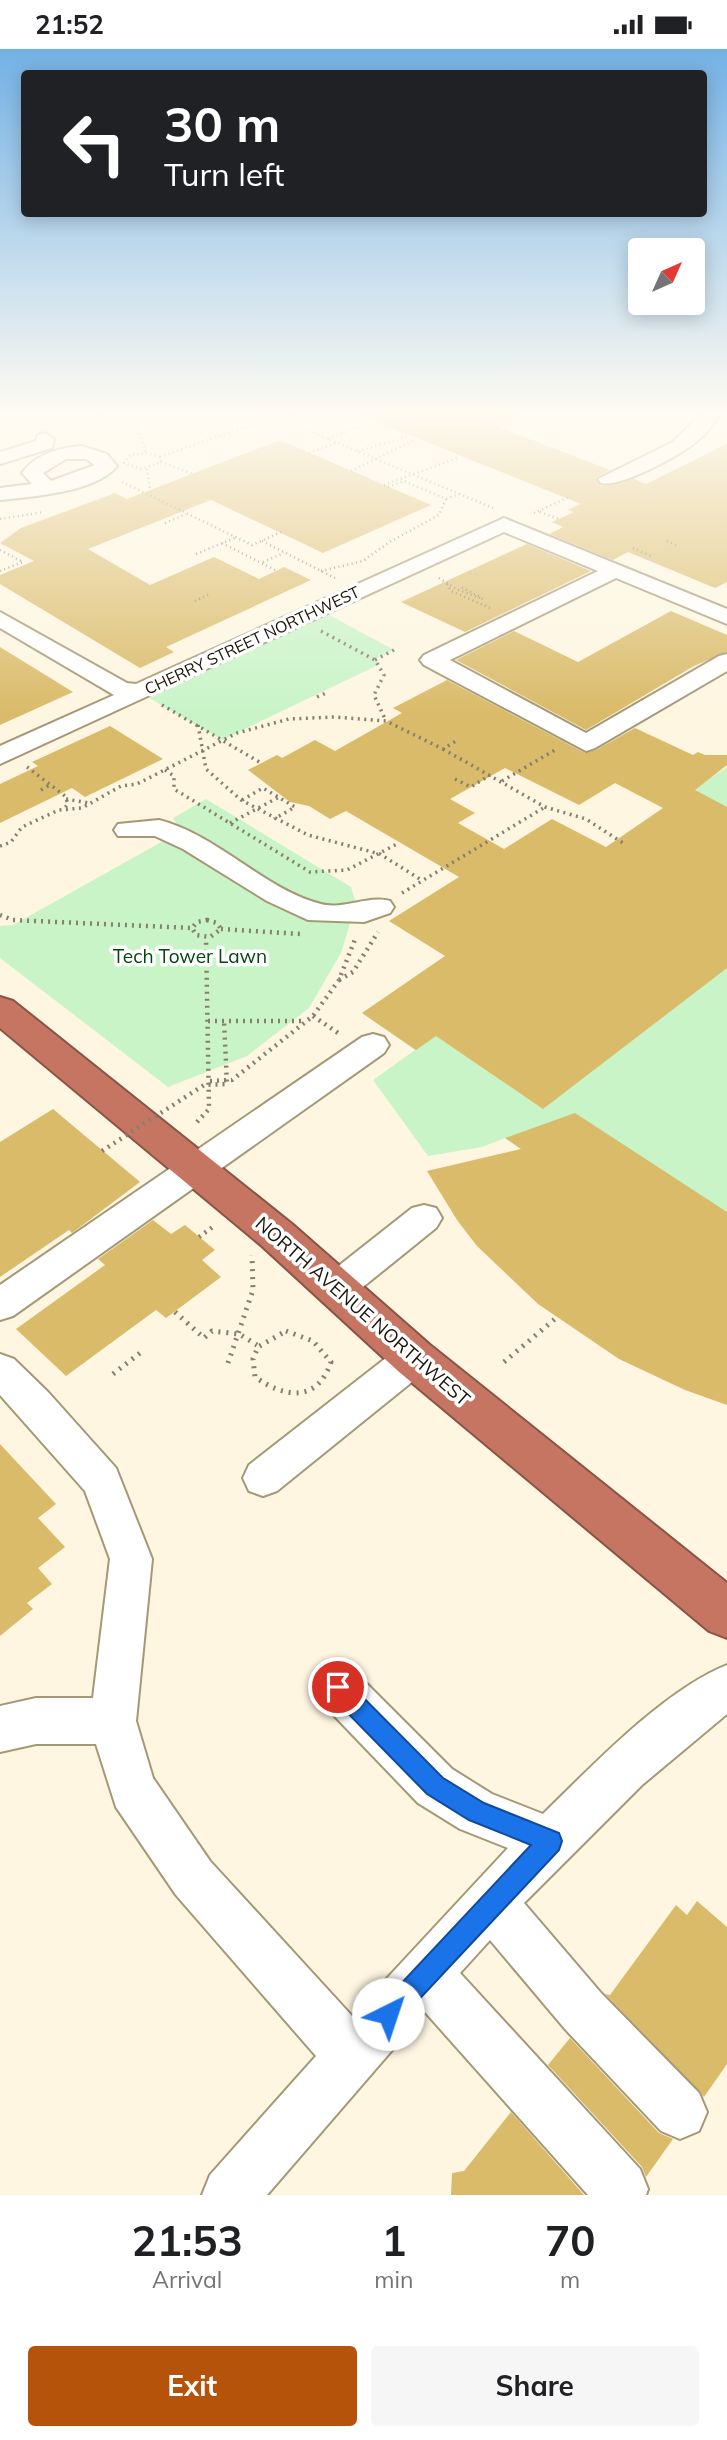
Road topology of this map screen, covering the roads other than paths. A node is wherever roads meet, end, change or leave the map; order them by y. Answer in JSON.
{"nodes":[{"id":1,"x":616,"y":570,"type":"junction"},
{"id":2,"x":727,"y":617,"type":"edge"},
{"id":3,"x":0,"y":619,"type":"edge"},
{"id":4,"x":727,"y":661,"type":"edge"},
{"id":5,"x":139,"y":692,"type":"junction"},
{"id":6,"x":9,"y":758,"type":"edge"},
{"id":7,"x":128,"y":830,"type":"dead end"},
{"id":8,"x":381,"y":916,"type":"road end"},
{"id":9,"x":0,"y":1009,"type":"edge"},
{"id":10,"x":361,"y":1043,"type":"road end"},
{"id":11,"x":196,"y":1169,"type":"junction"},
{"id":12,"x":424,"y":1218,"type":"dead end"},
{"id":13,"x":335,"y":1289,"type":"junction"},
{"id":14,"x":0,"y":1305,"type":"edge"},
{"id":15,"x":414,"y":1358,"type":"junction"},
{"id":16,"x":0,"y":1370,"type":"edge"},
{"id":17,"x":263,"y":1478,"type":"dead end"},
{"id":18,"x":727,"y":1614,"type":"edge"},
{"id":19,"x":338,"y":1687,"type":"dead end"},
{"id":20,"x":727,"y":1687,"type":"edge"},
{"id":21,"x":113,"y":1721,"type":"junction"},
{"id":22,"x":0,"y":1729,"type":"edge"},
{"id":23,"x":550,"y":1841,"type":"junction"},
{"id":24,"x":491,"y":1902,"type":"junction"},
{"id":25,"x":425,"y":1973,"type":"junction"},
{"id":26,"x":352,"y":2056,"type":"junction"},
{"id":27,"x":680,"y":2112,"type":"dead end"},
{"id":28,"x":620,"y":2189,"type":"dead end"},
{"id":29,"x":230,"y":2195,"type":"edge"}],
"edges":[{"from":1,"to":2,"type":"street"},
{"from":1,"to":4,"type":"street"},
{"from":1,"to":5,"type":"street","name":"CHERRY STREET NORTHWEST"},
{"from":3,"to":5,"type":"street"},
{"from":5,"to":6,"type":"street","name":"CHERRY STREET NORTHWEST"},
{"from":7,"to":8,"type":"street"},
{"from":9,"to":11,"type":"highway","name":"NORTH AVENUE NORTHWEST"},
{"from":10,"to":11,"type":"street"},
{"from":11,"to":13,"type":"highway","name":"NORTH AVENUE NORTHWEST"},
{"from":11,"to":14,"type":"street"},
{"from":12,"to":13,"type":"street"},
{"from":13,"to":15,"type":"highway","name":"NORTH AVENUE NORTHWEST"},
{"from":15,"to":17,"type":"street"},
{"from":15,"to":18,"type":"highway","name":"NORTH AVENUE NORTHWEST"},
{"from":16,"to":21,"type":"street"},
{"from":19,"to":23,"type":"street"},
{"from":20,"to":23,"type":"street"},
{"from":21,"to":22,"type":"street"},
{"from":21,"to":26,"type":"street"},
{"from":23,"to":24,"type":"street"},
{"from":24,"to":25,"type":"street"},
{"from":24,"to":27,"type":"street"},
{"from":25,"to":26,"type":"street"},
{"from":25,"to":28,"type":"street"},
{"from":26,"to":29,"type":"street"}]}
